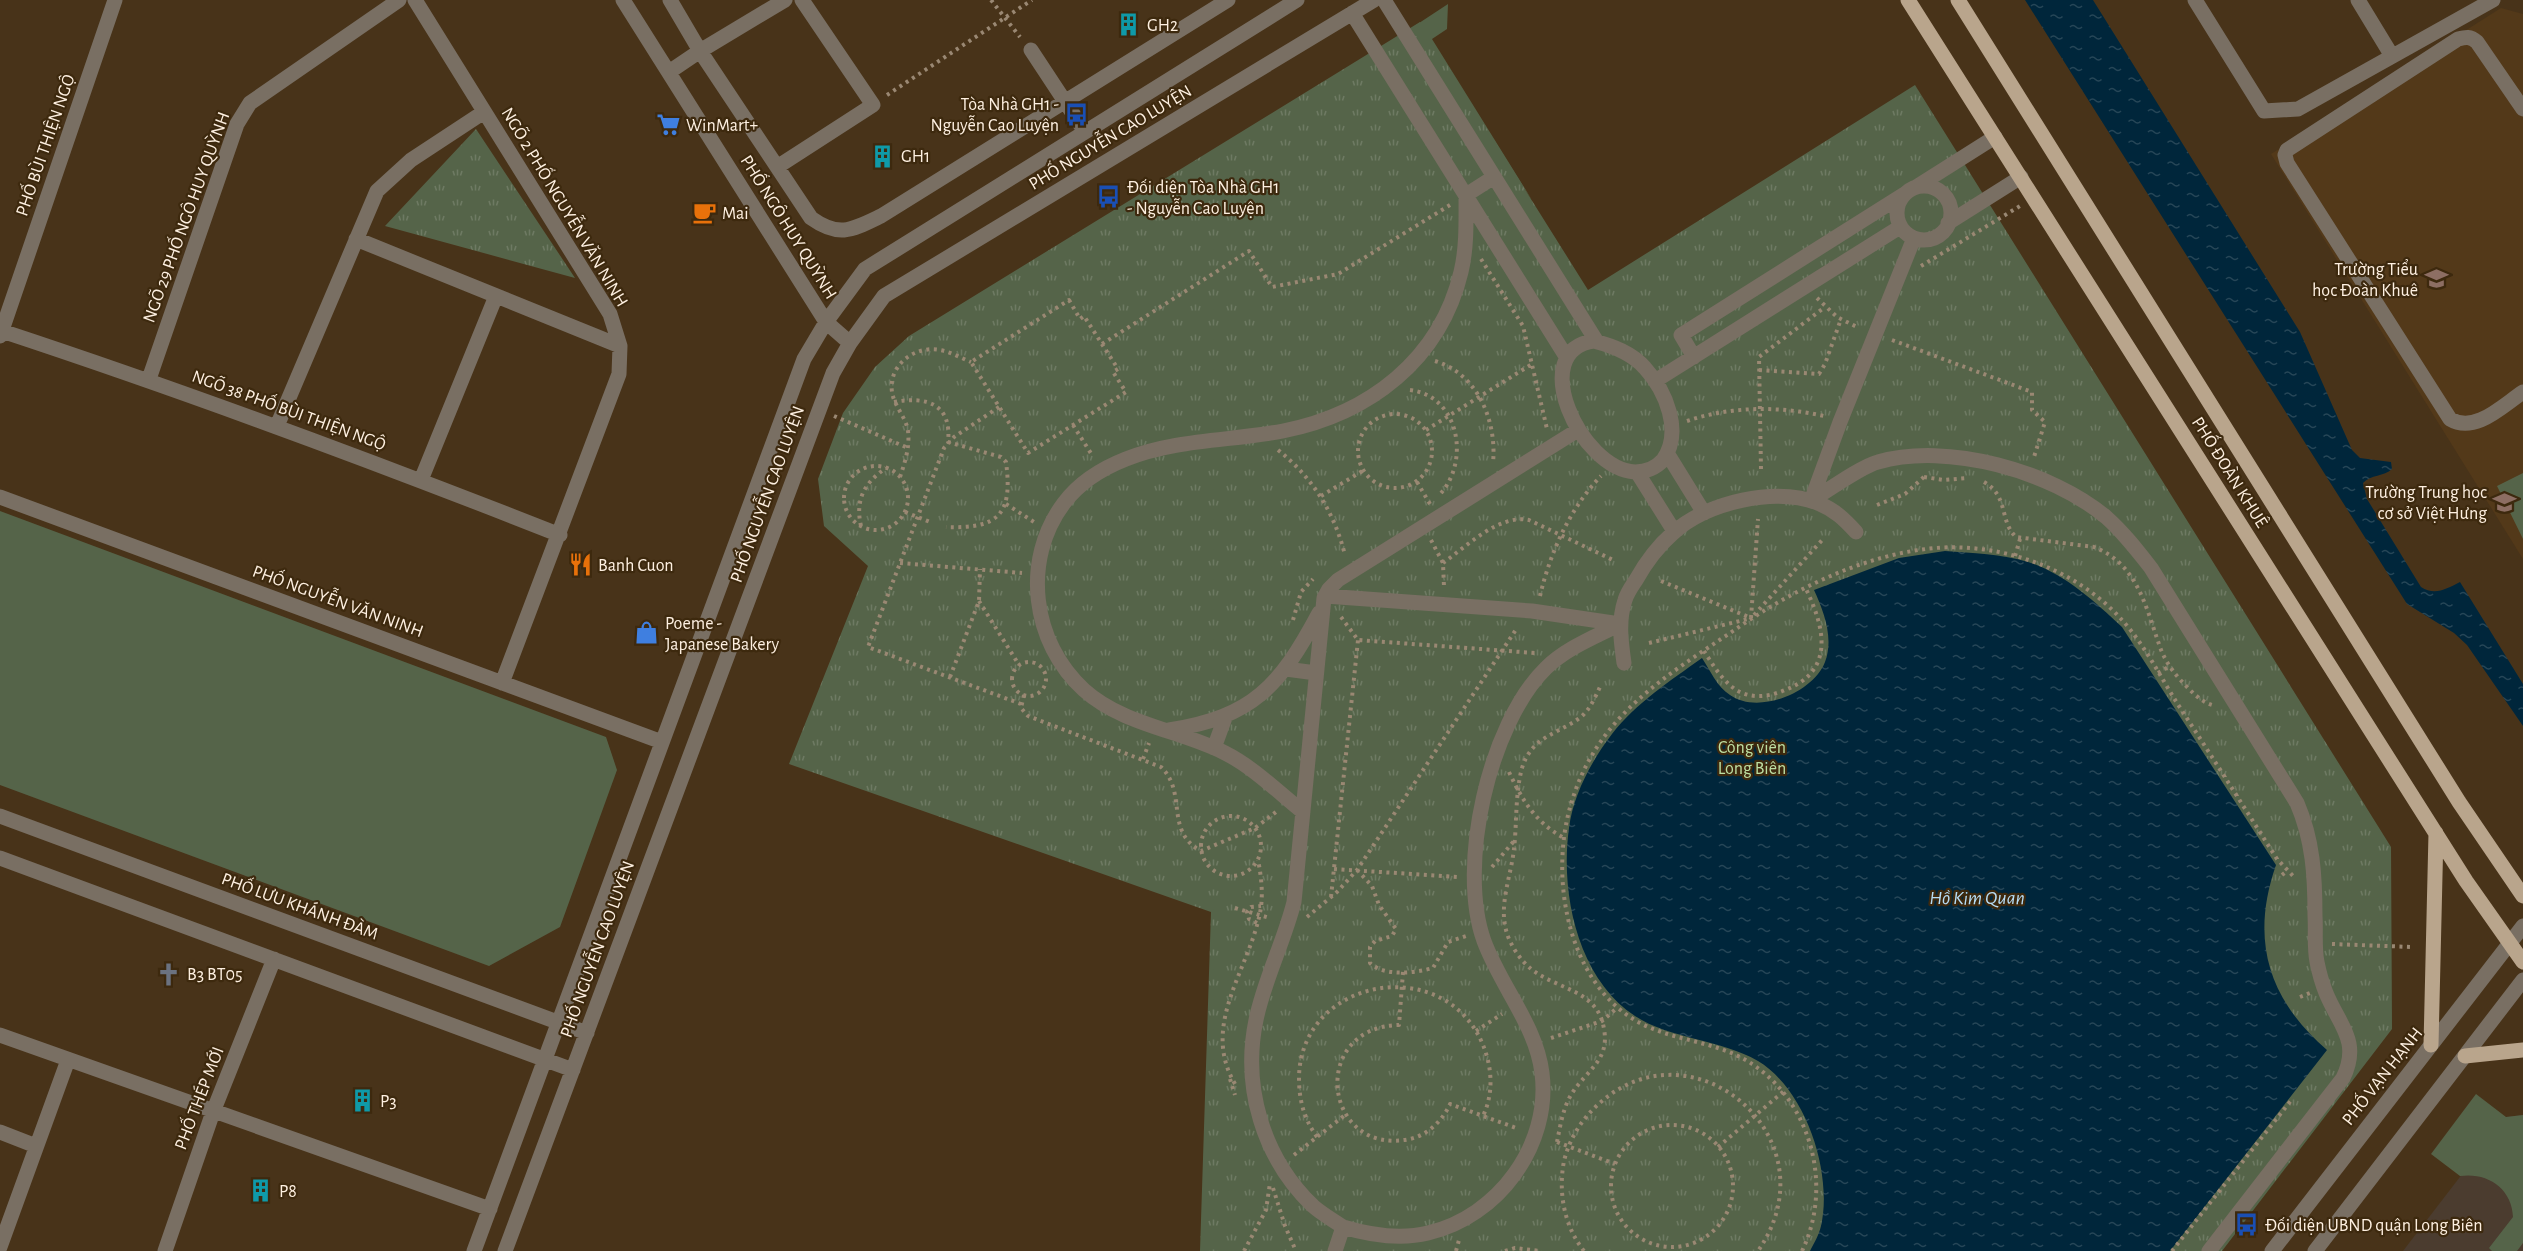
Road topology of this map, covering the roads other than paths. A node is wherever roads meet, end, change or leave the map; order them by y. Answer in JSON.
{"nodes":[{"id":1,"x":115,"y":0,"type":"edge"},
{"id":2,"x":399,"y":0,"type":"edge"},
{"id":3,"x":415,"y":0,"type":"edge"},
{"id":4,"x":623,"y":0,"type":"edge"},
{"id":5,"x":670,"y":0,"type":"edge"},
{"id":6,"x":785,"y":0,"type":"edge"},
{"id":7,"x":802,"y":0,"type":"edge"},
{"id":8,"x":1228,"y":0,"type":"edge"},
{"id":9,"x":1297,"y":0,"type":"edge"},
{"id":10,"x":1374,"y":0,"type":"edge"},
{"id":11,"x":1384,"y":0,"type":"edge"},
{"id":12,"x":1908,"y":0,"type":"edge"},
{"id":13,"x":1958,"y":0,"type":"edge"},
{"id":14,"x":2195,"y":0,"type":"edge"},
{"id":15,"x":2358,"y":0,"type":"edge"},
{"id":16,"x":2493,"y":0,"type":"edge"},
{"id":17,"x":1352,"y":13,"type":"junction"},
{"id":18,"x":1031,"y":50,"type":"road end"},
{"id":19,"x":700,"y":51,"type":"junction"},
{"id":20,"x":2392,"y":56,"type":"junction"},
{"id":21,"x":669,"y":72,"type":"junction"},
{"id":22,"x":1065,"y":100,"type":"junction"},
{"id":23,"x":2523,"y":109,"type":"edge"},
{"id":24,"x":484,"y":112,"type":"junction"},
{"id":25,"x":1085,"y":132,"type":"junction"},
{"id":26,"x":1995,"y":137,"type":"junction"},
{"id":27,"x":777,"y":167,"type":"junction"},
{"id":28,"x":1494,"y":177,"type":"junction"},
{"id":29,"x":2020,"y":177,"type":"junction"},
{"id":30,"x":1909,"y":191,"type":"junction"},
{"id":31,"x":1466,"y":195,"type":"junction"},
{"id":32,"x":1948,"y":223,"type":"junction"},
{"id":33,"x":1900,"y":227,"type":"junction"},
{"id":34,"x":1914,"y":238,"type":"junction"},
{"id":35,"x":356,"y":239,"type":"junction"},
{"id":36,"x":496,"y":296,"type":"junction"},
{"id":37,"x":826,"y":322,"type":"junction"},
{"id":38,"x":1,"y":333,"type":"edge"},
{"id":39,"x":1597,"y":342,"type":"junction"},
{"id":40,"x":850,"y":343,"type":"junction"},
{"id":41,"x":620,"y":346,"type":"junction"},
{"id":42,"x":1694,"y":357,"type":"junction"},
{"id":43,"x":1567,"y":358,"type":"junction"},
{"id":44,"x":149,"y":379,"type":"junction"},
{"id":45,"x":1655,"y":381,"type":"junction"},
{"id":46,"x":2523,"y":392,"type":"edge"},
{"id":47,"x":277,"y":426,"type":"junction"},
{"id":48,"x":1578,"y":430,"type":"junction"},
{"id":49,"x":1667,"y":453,"type":"junction"},
{"id":50,"x":1637,"y":472,"type":"junction"},
{"id":51,"x":421,"y":480,"type":"junction"},
{"id":52,"x":0,"y":497,"type":"edge"},
{"id":53,"x":1810,"y":501,"type":"junction"},
{"id":54,"x":1704,"y":513,"type":"junction"},
{"id":55,"x":1674,"y":531,"type":"junction"},
{"id":56,"x":1856,"y":532,"type":"dead end"},
{"id":57,"x":560,"y":535,"type":"junction"},
{"id":58,"x":1324,"y":602,"type":"junction"},
{"id":59,"x":1620,"y":624,"type":"junction"},
{"id":60,"x":1624,"y":663,"type":"dead end"},
{"id":61,"x":1286,"y":669,"type":"junction"},
{"id":62,"x":1316,"y":673,"type":"junction"},
{"id":63,"x":502,"y":683,"type":"junction"},
{"id":64,"x":1226,"y":715,"type":"junction"},
{"id":65,"x":1166,"y":730,"type":"junction"},
{"id":66,"x":662,"y":742,"type":"junction"},
{"id":67,"x":1214,"y":748,"type":"junction"},
{"id":68,"x":1303,"y":812,"type":"junction"},
{"id":69,"x":0,"y":816,"type":"edge"},
{"id":70,"x":2436,"y":833,"type":"junction"},
{"id":71,"x":0,"y":858,"type":"edge"},
{"id":72,"x":2523,"y":896,"type":"edge"},
{"id":73,"x":2523,"y":926,"type":"edge"},
{"id":74,"x":2509,"y":944,"type":"junction"},
{"id":75,"x":274,"y":959,"type":"junction"},
{"id":76,"x":2523,"y":962,"type":"edge"},
{"id":77,"x":2523,"y":980,"type":"edge"},
{"id":78,"x":558,"y":1023,"type":"junction"},
{"id":79,"x":587,"y":1033,"type":"junction"},
{"id":80,"x":0,"y":1035,"type":"edge"},
{"id":81,"x":2431,"y":1045,"type":"junction"},
{"id":82,"x":2523,"y":1050,"type":"edge"},
{"id":83,"x":2465,"y":1056,"type":"junction"},
{"id":84,"x":68,"y":1060,"type":"junction"},
{"id":85,"x":544,"y":1060,"type":"junction"},
{"id":86,"x":573,"y":1070,"type":"junction"},
{"id":87,"x":213,"y":1112,"type":"junction"},
{"id":88,"x":0,"y":1132,"type":"edge"},
{"id":89,"x":36,"y":1146,"type":"junction"},
{"id":90,"x":490,"y":1209,"type":"junction"},
{"id":91,"x":1343,"y":1227,"type":"junction"},
{"id":92,"x":0,"y":1247,"type":"edge"},
{"id":93,"x":165,"y":1251,"type":"edge"},
{"id":94,"x":474,"y":1251,"type":"edge"},
{"id":95,"x":505,"y":1251,"type":"edge"},
{"id":96,"x":1335,"y":1251,"type":"edge"},
{"id":97,"x":2209,"y":1251,"type":"edge"},
{"id":98,"x":2272,"y":1251,"type":"edge"},
{"id":99,"x":2315,"y":1251,"type":"edge"}],
"edges":[{"from":1,"to":38,"type":"street","name":"PHỐ BÙI THIỆN NGỘ"},
{"from":2,"to":44,"type":"street","name":"NGÕ 29 PHỐ NGÔ HUY QUỲNH"},
{"from":3,"to":24,"type":"street","name":"NGÕ 2 PHỐ NGUYỄN VĂN NINH"},
{"from":4,"to":21,"type":"street","name":"PHỐ NGÔ HUY QUỲNH"},
{"from":5,"to":19,"type":"street"},
{"from":6,"to":19,"type":"street"},
{"from":7,"to":27,"type":"street"},
{"from":8,"to":22,"type":"street"},
{"from":9,"to":25,"type":"street","name":"PHỐ NGUYỄN CAO LUYỆN"},
{"from":10,"to":17,"type":"street","name":"PHỐ NGUYỄN CAO LUYỆN"},
{"from":11,"to":28,"type":"street"},
{"from":12,"to":26,"type":"main road","name":"PHỐ ĐOÀN KHUÊ"},
{"from":13,"to":72,"type":"main road","name":"PHỐ ĐOÀN KHUÊ"},
{"from":14,"to":20,"type":"street"},
{"from":15,"to":20,"type":"street"},
{"from":16,"to":20,"type":"street"},
{"from":17,"to":31,"type":"street"},
{"from":17,"to":40,"type":"street","name":"PHỐ NGUYỄN CAO LUYỆN"},
{"from":18,"to":22,"type":"street"},
{"from":19,"to":21,"type":"street"},
{"from":19,"to":27,"type":"street"},
{"from":21,"to":37,"type":"street","name":"PHỐ NGÔ HUY QUỲNH"},
{"from":22,"to":25,"type":"street"},
{"from":22,"to":27,"type":"street"},
{"from":23,"to":46,"type":"street"},
{"from":24,"to":35,"type":"street"},
{"from":24,"to":41,"type":"street","name":"NGÕ 2 PHỐ NGUYỄN VĂN NINH"},
{"from":25,"to":37,"type":"street","name":"PHỐ NGUYỄN CAO LUYỆN"},
{"from":26,"to":29,"type":"main road","name":"PHỐ ĐOÀN KHUÊ"},
{"from":26,"to":30,"type":"street"},
{"from":28,"to":31,"type":"street"},
{"from":28,"to":39,"type":"street"},
{"from":29,"to":32,"type":"street"},
{"from":29,"to":70,"type":"main road","name":"PHỐ ĐOÀN KHUÊ"},
{"from":30,"to":32,"type":"street"},
{"from":30,"to":33,"type":"street"},
{"from":30,"to":42,"type":"street"},
{"from":31,"to":43,"type":"street"},
{"from":31,"to":65,"type":"street"},
{"from":32,"to":34,"type":"street"},
{"from":33,"to":34,"type":"street"},
{"from":33,"to":42,"type":"street"},
{"from":34,"to":53,"type":"street"},
{"from":35,"to":36,"type":"street"},
{"from":35,"to":47,"type":"street"},
{"from":36,"to":41,"type":"street"},
{"from":36,"to":51,"type":"street"},
{"from":37,"to":40,"type":"street","name":"PHỐ NGÔ HUY QUỲNH"},
{"from":37,"to":66,"type":"street","name":"PHỐ NGUYỄN CAO LUYỆN"},
{"from":38,"to":44,"type":"street","name":"NGÕ 38 PHỐ BÙI THIỆN NGỘ"},
{"from":39,"to":43,"type":"street"},
{"from":39,"to":45,"type":"street"},
{"from":40,"to":79,"type":"street","name":"PHỐ NGUYỄN CAO LUYỆN"},
{"from":41,"to":57,"type":"street","name":"NGÕ 2 PHỐ NGUYỄN VĂN NINH"},
{"from":42,"to":45,"type":"street"},
{"from":43,"to":48,"type":"street"},
{"from":44,"to":47,"type":"street","name":"NGÕ 38 PHỐ BÙI THIỆN NGỘ"},
{"from":45,"to":49,"type":"street"},
{"from":47,"to":51,"type":"street","name":"NGÕ 38 PHỐ BÙI THIỆN NGỘ"},
{"from":48,"to":50,"type":"street"},
{"from":48,"to":58,"type":"street"},
{"from":49,"to":50,"type":"street"},
{"from":49,"to":54,"type":"street"},
{"from":50,"to":55,"type":"street"},
{"from":51,"to":57,"type":"street","name":"NGÕ 38 PHỐ BÙI THIỆN NGỘ"},
{"from":52,"to":63,"type":"street","name":"PHỐ NGUYỄN VĂN NINH"},
{"from":53,"to":54,"type":"street"},
{"from":53,"to":56,"type":"street"},
{"from":53,"to":97,"type":"street"},
{"from":54,"to":55,"type":"street"},
{"from":55,"to":59,"type":"street"},
{"from":57,"to":63,"type":"street","name":"NGÕ 2 PHỐ NGUYỄN VĂN NINH"},
{"from":58,"to":59,"type":"street"},
{"from":58,"to":61,"type":"street"},
{"from":58,"to":62,"type":"street"},
{"from":59,"to":60,"type":"street"},
{"from":59,"to":91,"type":"street"},
{"from":61,"to":62,"type":"street"},
{"from":61,"to":64,"type":"street"},
{"from":62,"to":68,"type":"street"},
{"from":63,"to":66,"type":"street","name":"PHỐ NGUYỄN VĂN NINH"},
{"from":64,"to":65,"type":"street"},
{"from":64,"to":67,"type":"street"},
{"from":65,"to":67,"type":"street"},
{"from":66,"to":78,"type":"street","name":"PHỐ NGUYỄN CAO LUYỆN"},
{"from":67,"to":68,"type":"street"},
{"from":68,"to":91,"type":"street"},
{"from":69,"to":78,"type":"street","name":"PHỐ LƯU KHÁNH ĐÀM"},
{"from":70,"to":74,"type":"main road","name":"PHỐ ĐOÀN KHUÊ"},
{"from":70,"to":81,"type":"main road"},
{"from":71,"to":75,"type":"street"},
{"from":73,"to":74,"type":"street","name":"PHỐ VẠN HẠNH"},
{"from":74,"to":76,"type":"main road","name":"PHỐ ĐOÀN KHUÊ"},
{"from":74,"to":81,"type":"street","name":"PHỐ VẠN HẠNH"},
{"from":75,"to":85,"type":"street"},
{"from":75,"to":87,"type":"street","name":"PHỐ THÉP MỚI"},
{"from":77,"to":83,"type":"street"},
{"from":78,"to":79,"type":"street","name":"PHỐ LƯU KHÁNH ĐÀM"},
{"from":78,"to":85,"type":"street","name":"PHỐ NGUYỄN CAO LUYỆN"},
{"from":79,"to":86,"type":"street","name":"PHỐ NGUYỄN CAO LUYỆN"},
{"from":80,"to":84,"type":"street"},
{"from":81,"to":98,"type":"street","name":"PHỐ VẠN HẠNH"},
{"from":82,"to":83,"type":"main road"},
{"from":83,"to":99,"type":"street"},
{"from":84,"to":87,"type":"street"},
{"from":84,"to":89,"type":"street"},
{"from":85,"to":86,"type":"street"},
{"from":85,"to":90,"type":"street","name":"PHỐ NGUYỄN CAO LUYỆN"},
{"from":86,"to":95,"type":"street","name":"PHỐ NGUYỄN CAO LUYỆN"},
{"from":87,"to":90,"type":"street"},
{"from":87,"to":93,"type":"street","name":"PHỐ THÉP MỚI"},
{"from":88,"to":89,"type":"street"},
{"from":89,"to":92,"type":"street"},
{"from":90,"to":94,"type":"street","name":"PHỐ NGUYỄN CAO LUYỆN"},
{"from":91,"to":96,"type":"street"}]}
